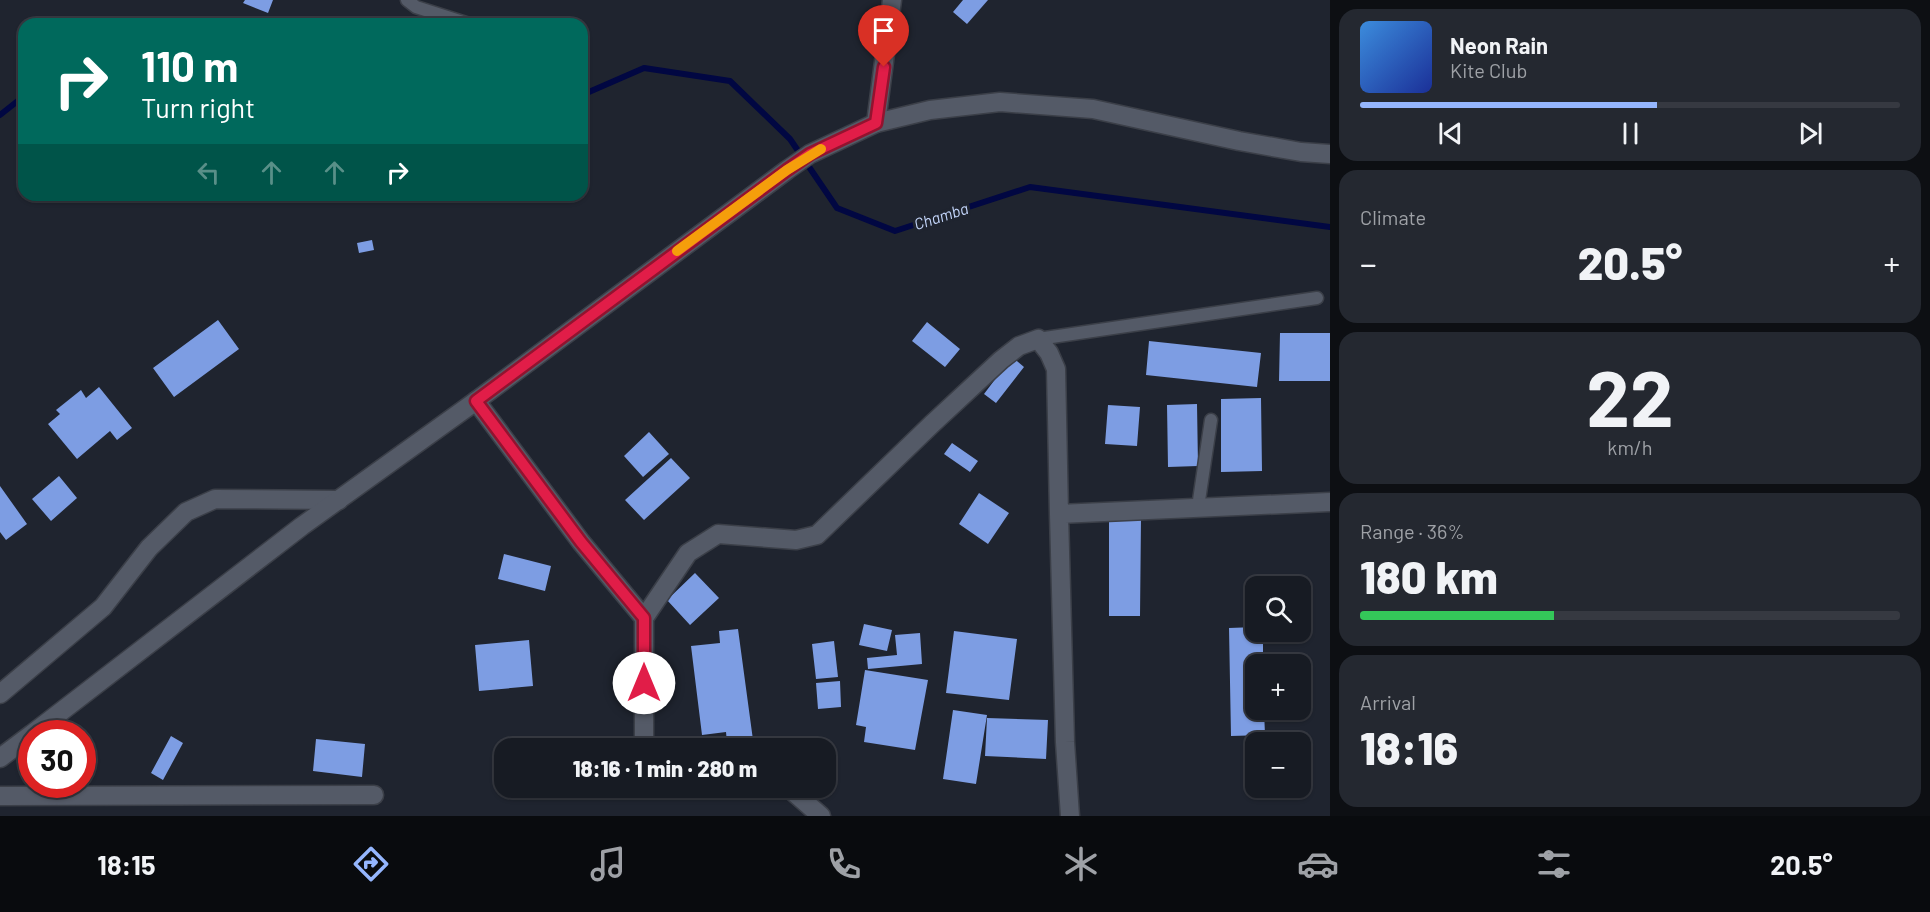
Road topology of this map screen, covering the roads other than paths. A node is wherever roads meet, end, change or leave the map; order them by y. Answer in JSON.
{"nodes":[{"id":1,"x":408,"y":0,"type":"edge"},
{"id":2,"x":892,"y":0,"type":"edge"},
{"id":3,"x":450,"y":18,"type":"edge"},
{"id":4,"x":876,"y":123,"type":"junction"},
{"id":5,"x":1330,"y":154,"type":"edge"},
{"id":6,"x":1317,"y":298,"type":"dead end"},
{"id":7,"x":1044,"y":346,"type":"junction"},
{"id":8,"x":476,"y":401,"type":"junction"},
{"id":9,"x":1211,"y":420,"type":"dead end"},
{"id":10,"x":339,"y":500,"type":"junction"},
{"id":11,"x":1330,"y":502,"type":"edge"},
{"id":12,"x":1198,"y":507,"type":"junction"},
{"id":13,"x":1059,"y":514,"type":"junction"},
{"id":14,"x":644,"y":618,"type":"junction"},
{"id":15,"x":0,"y":694,"type":"edge"},
{"id":16,"x":50,"y":720,"type":"edge"},
{"id":17,"x":644,"y":738,"type":"edge"},
{"id":18,"x":18,"y":744,"type":"edge"},
{"id":19,"x":0,"y":758,"type":"edge"},
{"id":20,"x":374,"y":795,"type":"dead end"},
{"id":21,"x":0,"y":796,"type":"edge"},
{"id":22,"x":800,"y":798,"type":"edge"},
{"id":23,"x":820,"y":816,"type":"edge"},
{"id":24,"x":1070,"y":816,"type":"edge"}],
"edges":[{"from":1,"to":3,"type":"lane"},
{"from":2,"to":4,"type":"street"},
{"from":4,"to":5,"type":"street"},
{"from":4,"to":8,"type":"street"},
{"from":6,"to":7,"type":"lane"},
{"from":7,"to":13,"type":"street"},
{"from":7,"to":14,"type":"street"},
{"from":8,"to":10,"type":"street"},
{"from":8,"to":14,"type":"street"},
{"from":9,"to":12,"type":"lane"},
{"from":10,"to":15,"type":"street"},
{"from":10,"to":16,"type":"street"},
{"from":11,"to":12,"type":"street"},
{"from":12,"to":13,"type":"street"},
{"from":13,"to":24,"type":"street"},
{"from":14,"to":17,"type":"street"},
{"from":18,"to":19,"type":"street"},
{"from":20,"to":21,"type":"street"},
{"from":22,"to":23,"type":"street"}]}
